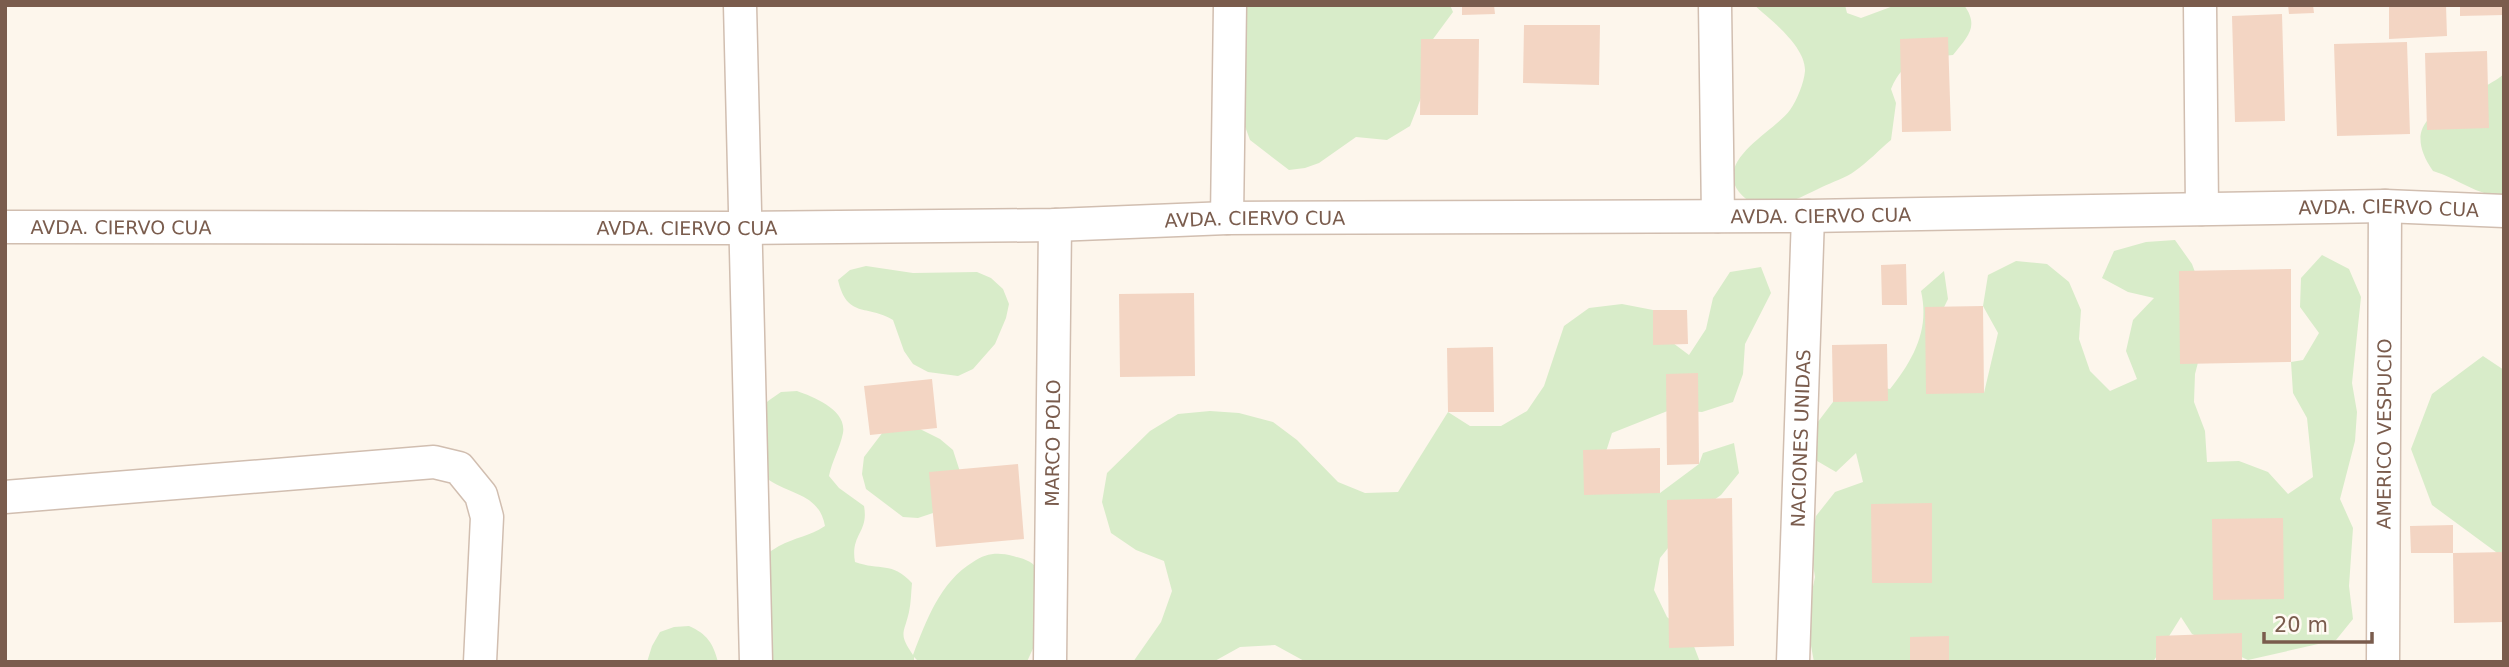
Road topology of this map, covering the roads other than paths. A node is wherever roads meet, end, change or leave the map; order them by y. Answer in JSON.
{"nodes":[{"id":1,"x":740,"y":5,"type":"edge"},
{"id":2,"x":1230,"y":5,"type":"edge"},
{"id":3,"x":1715,"y":5,"type":"edge"},
{"id":4,"x":2200,"y":5,"type":"edge"},
{"id":5,"x":2385,"y":206,"type":"junction"},
{"id":6,"x":2202,"y":209,"type":"junction"},
{"id":7,"x":2504,"y":211,"type":"edge"},
{"id":8,"x":1718,"y":216,"type":"junction"},
{"id":9,"x":1808,"y":216,"type":"junction"},
{"id":10,"x":1227,"y":218,"type":"junction"},
{"id":11,"x":1055,"y":225,"type":"junction"},
{"id":12,"x":5,"y":227,"type":"edge"},
{"id":13,"x":745,"y":228,"type":"junction"},
{"id":14,"x":5,"y":497,"type":"edge"},
{"id":15,"x":480,"y":662,"type":"edge"},
{"id":16,"x":756,"y":662,"type":"edge"},
{"id":17,"x":1050,"y":662,"type":"edge"},
{"id":18,"x":1793,"y":662,"type":"edge"},
{"id":19,"x":2383,"y":662,"type":"edge"}],
"edges":[{"from":1,"to":13,"type":"street"},
{"from":2,"to":10,"type":"street"},
{"from":3,"to":8,"type":"street"},
{"from":4,"to":6,"type":"street"},
{"from":5,"to":6,"type":"street","name":"AVDA. CIERVO CUA"},
{"from":5,"to":7,"type":"street","name":"AVDA. CIERVO CUA"},
{"from":5,"to":19,"type":"street","name":"AMERICO VESPUCIO"},
{"from":6,"to":9,"type":"street","name":"AVDA. CIERVO CUA"},
{"from":8,"to":9,"type":"street","name":"AVDA. CIERVO CUA"},
{"from":8,"to":10,"type":"street","name":"AVDA. CIERVO CUA"},
{"from":9,"to":18,"type":"street","name":"NACIONES UNIDAS"},
{"from":10,"to":11,"type":"street","name":"AVDA. CIERVO CUA"},
{"from":11,"to":13,"type":"street","name":"AVDA. CIERVO CUA"},
{"from":11,"to":17,"type":"street","name":"MARCO POLO"},
{"from":12,"to":13,"type":"street","name":"AVDA. CIERVO CUA"},
{"from":13,"to":16,"type":"street"},
{"from":14,"to":15,"type":"street"}]}
